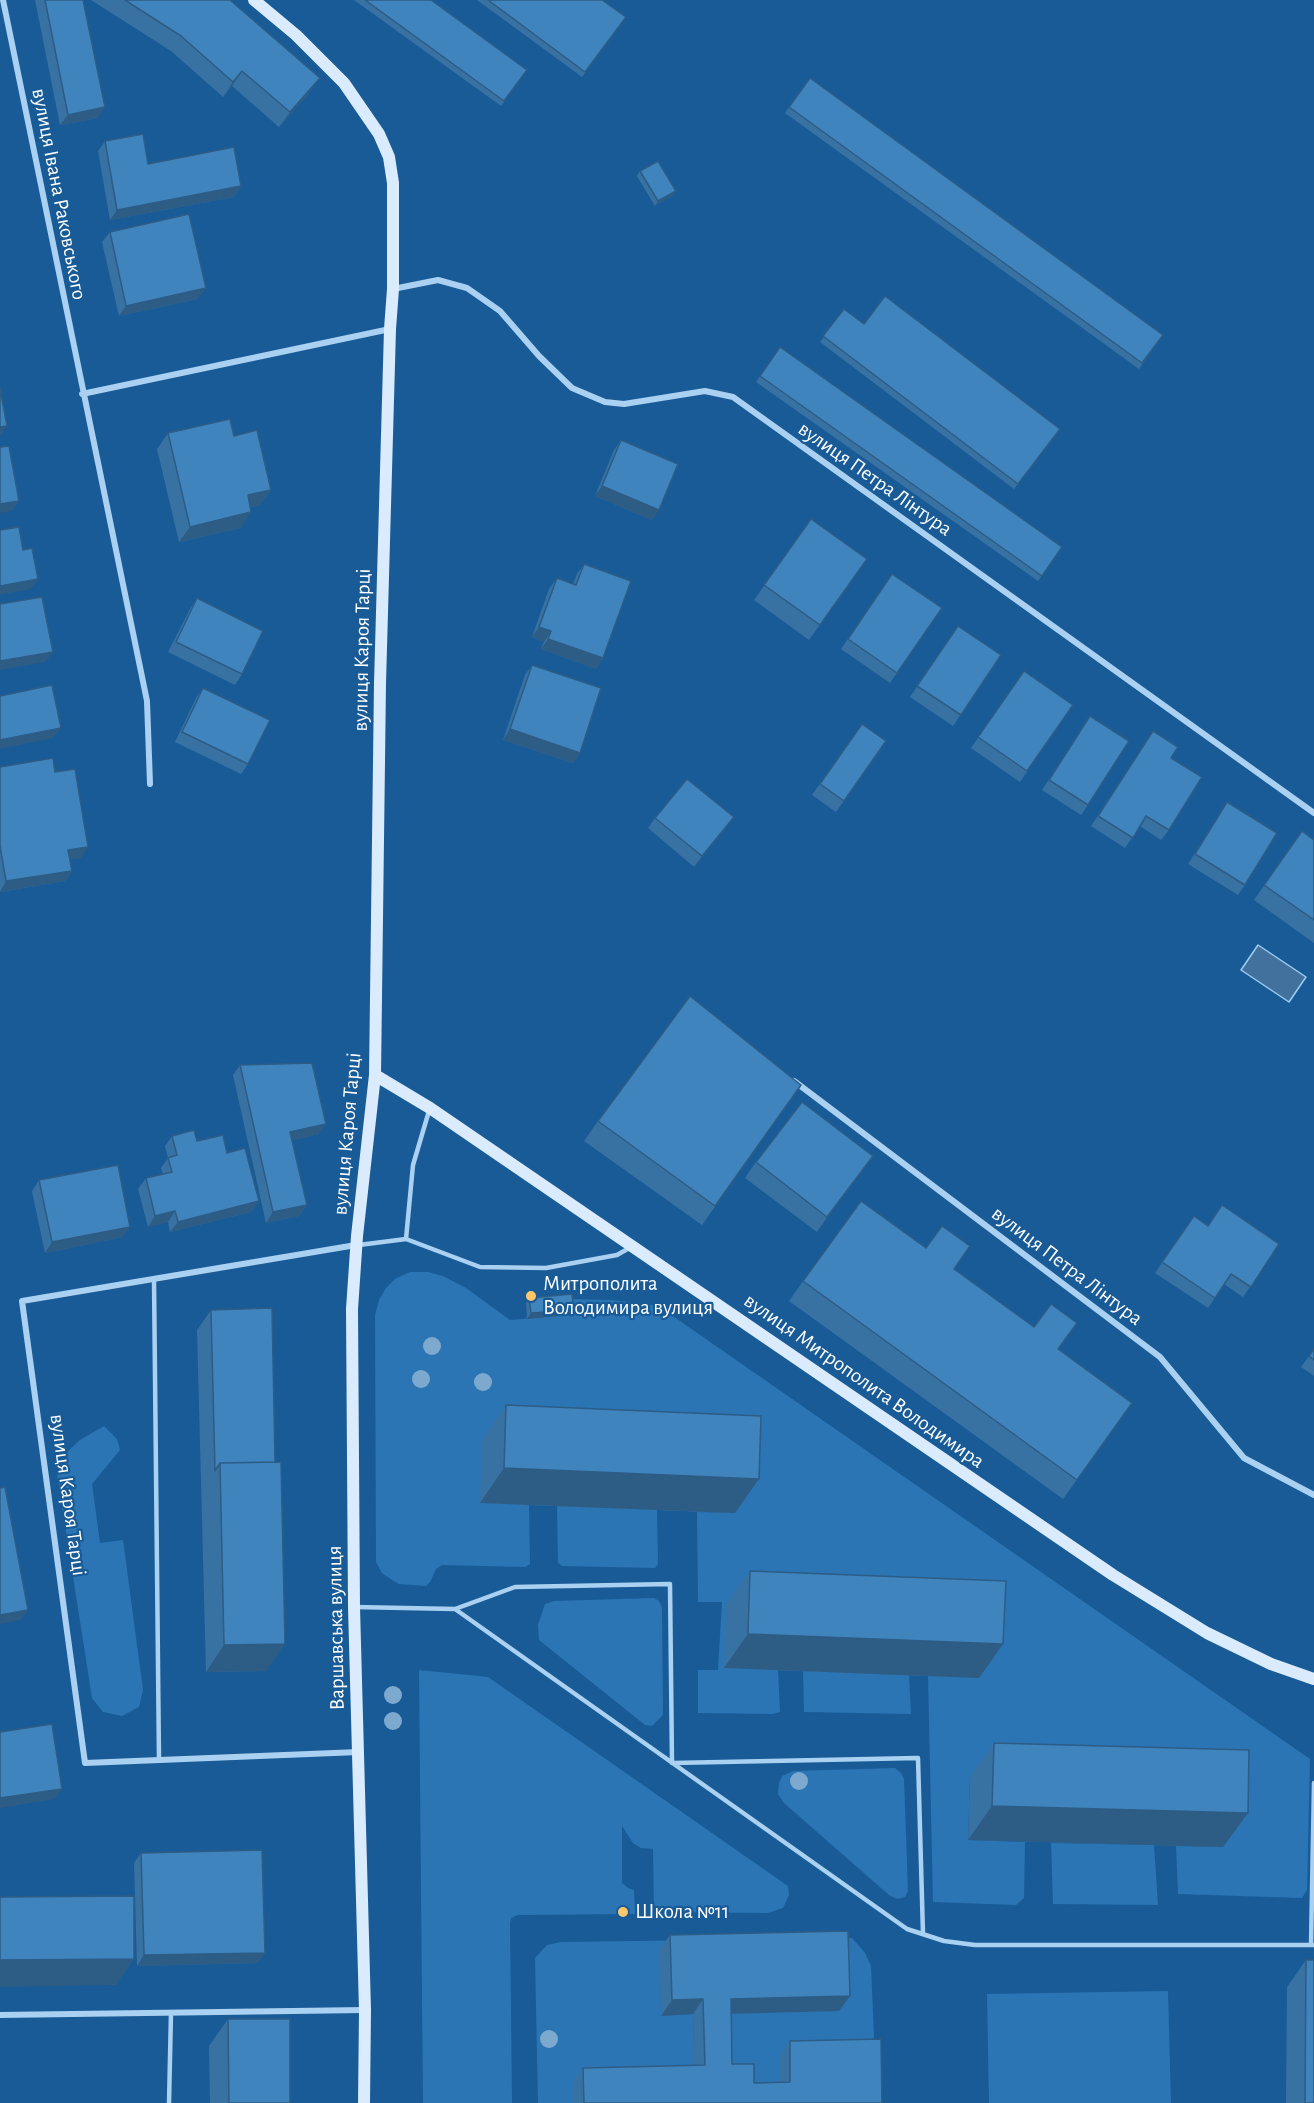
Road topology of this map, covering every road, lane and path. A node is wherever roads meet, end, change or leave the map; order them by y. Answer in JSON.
{"nodes":[{"id":1,"x":3,"y":0,"type":"edge"},
{"id":2,"x":254,"y":0,"type":"edge"},
{"id":3,"x":393,"y":289,"type":"junction"},
{"id":4,"x":390,"y":329,"type":"junction"},
{"id":5,"x":82,"y":394,"type":"junction"},
{"id":6,"x":150,"y":784,"type":"dead end"},
{"id":7,"x":1314,"y":813,"type":"edge"},
{"id":8,"x":375,"y":1075,"type":"junction"},
{"id":9,"x":787,"y":1075,"type":"edge"},
{"id":10,"x":430,"y":1108,"type":"junction"},
{"id":11,"x":406,"y":1239,"type":"junction"},
{"id":12,"x":357,"y":1245,"type":"junction"},
{"id":13,"x":632,"y":1246,"type":"junction"},
{"id":14,"x":154,"y":1279,"type":"junction"},
{"id":15,"x":1314,"y":1495,"type":"edge"},
{"id":16,"x":354,"y":1607,"type":"junction"},
{"id":17,"x":455,"y":1609,"type":"junction"},
{"id":18,"x":1314,"y":1679,"type":"edge"},
{"id":19,"x":359,"y":1752,"type":"junction"},
{"id":20,"x":159,"y":1760,"type":"junction"},
{"id":21,"x":672,"y":1762,"type":"junction"},
{"id":22,"x":1314,"y":1783,"type":"edge"},
{"id":23,"x":923,"y":1934,"type":"junction"},
{"id":24,"x":1312,"y":1945,"type":"edge"},
{"id":25,"x":364,"y":2010,"type":"junction"},
{"id":26,"x":171,"y":2013,"type":"junction"},
{"id":27,"x":0,"y":2015,"type":"edge"},
{"id":28,"x":169,"y":2103,"type":"edge"},
{"id":29,"x":364,"y":2103,"type":"edge"}],
"edges":[{"from":1,"to":5,"type":"street","name":"вулиця Івана Раковського"},
{"from":2,"to":3,"type":"street","name":"вулиця Кароя Тарці"},
{"from":3,"to":4,"type":"street","name":"вулиця Кароя Тарці"},
{"from":3,"to":7,"type":"street","name":"вулиця Петра Лінтура"},
{"from":4,"to":5,"type":"street"},
{"from":4,"to":8,"type":"street","name":"вулиця Кароя Тарці"},
{"from":5,"to":6,"type":"street","name":"вулиця Івана Раковського"},
{"from":8,"to":10,"type":"street","name":"вулиця Митрополита Володимира"},
{"from":8,"to":12,"type":"street","name":"вулиця Кароя Тарці"},
{"from":9,"to":15,"type":"street","name":"вулиця Петра Лінтура"},
{"from":10,"to":11,"type":"lane"},
{"from":10,"to":13,"type":"street","name":"вулиця Митрополита Володимира"},
{"from":11,"to":12,"type":"lane"},
{"from":11,"to":13,"type":"lane"},
{"from":12,"to":14,"type":"street","name":"вулиця Кароя Тарці"},
{"from":12,"to":16,"type":"street","name":"Варшавська вулиця"},
{"from":13,"to":18,"type":"street","name":"вулиця Митрополита Володимира"},
{"from":14,"to":20,"type":"lane"},
{"from":14,"to":20,"type":"street","name":"вулиця Кароя Тарці"},
{"from":16,"to":17,"type":"lane"},
{"from":16,"to":19,"type":"street","name":"Варшавська вулиця"},
{"from":17,"to":21,"type":"lane"},
{"from":17,"to":21,"type":"lane"},
{"from":19,"to":20,"type":"street","name":"вулиця Кароя Тарці"},
{"from":19,"to":25,"type":"street","name":"Варшавська вулиця"},
{"from":21,"to":23,"type":"lane"},
{"from":21,"to":23,"type":"lane"},
{"from":22,"to":24,"type":"lane"},
{"from":23,"to":24,"type":"lane"},
{"from":25,"to":26,"type":"street"},
{"from":25,"to":29,"type":"street","name":"Варшавська вулиця"},
{"from":26,"to":27,"type":"street"},
{"from":26,"to":28,"type":"lane"}]}
